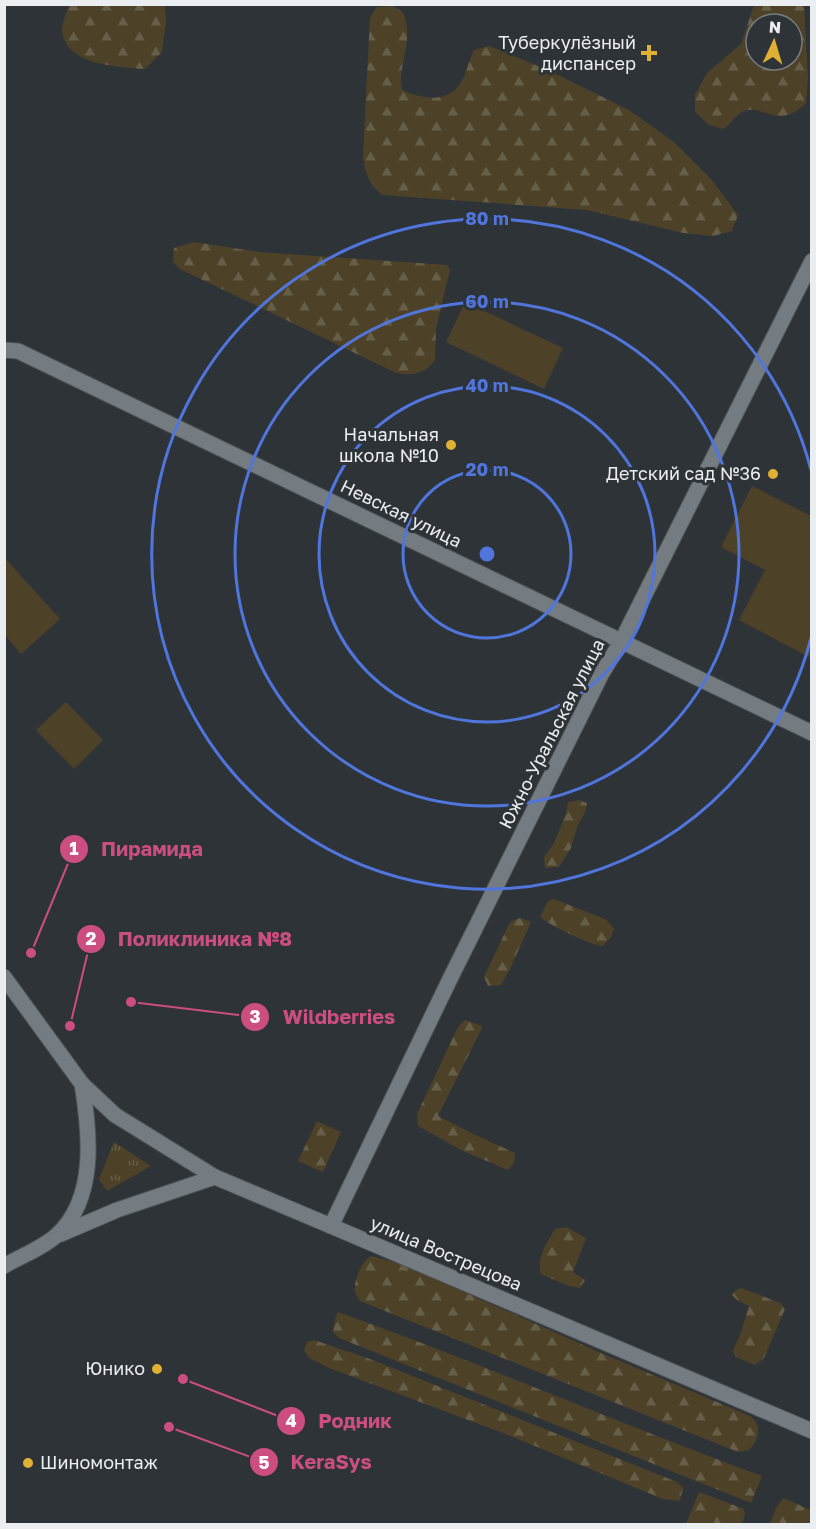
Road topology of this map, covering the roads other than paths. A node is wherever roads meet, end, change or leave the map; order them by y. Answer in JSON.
{"nodes":[{"id":1,"x":812,"y":261,"type":"edge"},
{"id":2,"x":4,"y":350,"type":"edge"},
{"id":3,"x":621,"y":642,"type":"junction"},
{"id":4,"x":812,"y":733,"type":"edge"},
{"id":5,"x":4,"y":977,"type":"edge"},
{"id":6,"x":82,"y":1084,"type":"junction"},
{"id":7,"x":215,"y":1177,"type":"junction"},
{"id":8,"x":331,"y":1226,"type":"junction"},
{"id":9,"x":56,"y":1236,"type":"junction"},
{"id":10,"x":4,"y":1266,"type":"edge"},
{"id":11,"x":812,"y":1431,"type":"edge"}],
"edges":[{"from":1,"to":3,"type":"main road","name":"Южно-Уральская улица"},
{"from":2,"to":3,"type":"main road","name":"Невская улица"},
{"from":3,"to":4,"type":"main road","name":"Невская улица"},
{"from":3,"to":8,"type":"main road","name":"Южно-Уральская улица"},
{"from":5,"to":6,"type":"main road","name":"улица Вострецова"},
{"from":6,"to":7,"type":"main road","name":"улица Вострецова"},
{"from":6,"to":9,"type":"main road"},
{"from":7,"to":8,"type":"main road","name":"улица Вострецова"},
{"from":7,"to":9,"type":"main road"},
{"from":8,"to":11,"type":"main road","name":"улица Вострецова"},
{"from":9,"to":10,"type":"main road"}]}
